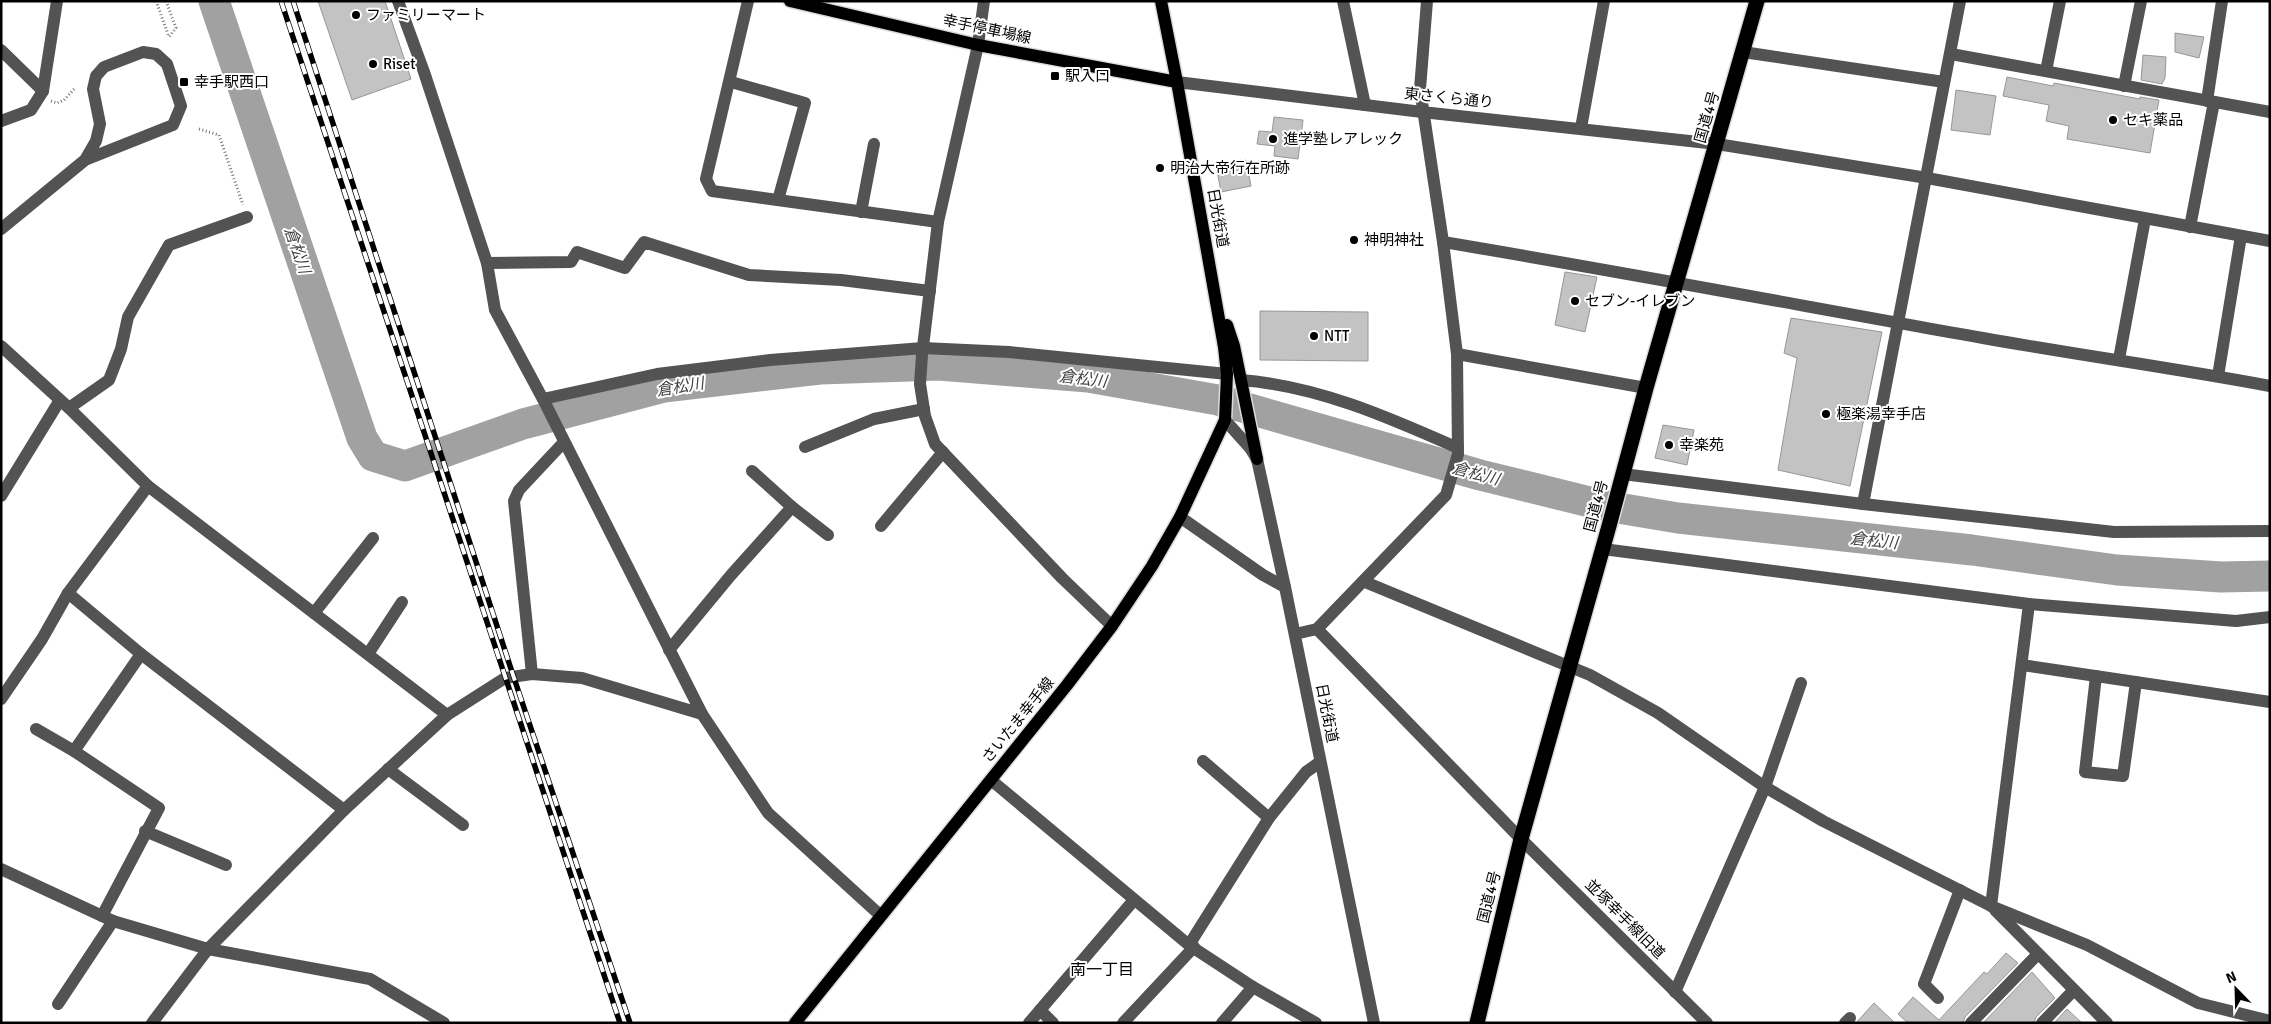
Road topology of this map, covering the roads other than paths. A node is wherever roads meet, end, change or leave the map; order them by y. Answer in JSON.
{"nodes":[{"id":1,"x":57,"y":1,"type":"edge"},
{"id":2,"x":398,"y":1,"type":"edge"},
{"id":3,"x":748,"y":1,"type":"edge"},
{"id":4,"x":790,"y":1,"type":"edge"},
{"id":5,"x":984,"y":1,"type":"edge"},
{"id":6,"x":1161,"y":1,"type":"edge"},
{"id":7,"x":1343,"y":1,"type":"edge"},
{"id":8,"x":1427,"y":1,"type":"edge"},
{"id":9,"x":1604,"y":1,"type":"edge"},
{"id":10,"x":1757,"y":1,"type":"edge"},
{"id":11,"x":1960,"y":1,"type":"edge"},
{"id":12,"x":2060,"y":1,"type":"edge"},
{"id":13,"x":2141,"y":1,"type":"edge"},
{"id":14,"x":2222,"y":1,"type":"edge"},
{"id":15,"x":978,"y":45,"type":"junction"},
{"id":16,"x":1,"y":50,"type":"edge"},
{"id":17,"x":1743,"y":52,"type":"junction"},
{"id":18,"x":1951,"y":54,"type":"junction"},
{"id":19,"x":2046,"y":71,"type":"junction"},
{"id":20,"x":731,"y":82,"type":"junction"},
{"id":21,"x":1177,"y":82,"type":"junction"},
{"id":22,"x":1944,"y":82,"type":"junction"},
{"id":23,"x":2124,"y":86,"type":"junction"},
{"id":24,"x":43,"y":91,"type":"junction"},
{"id":25,"x":2211,"y":101,"type":"junction"},
{"id":26,"x":1365,"y":105,"type":"junction"},
{"id":27,"x":1422,"y":112,"type":"junction"},
{"id":28,"x":2270,"y":112,"type":"edge"},
{"id":29,"x":1,"y":121,"type":"edge"},
{"id":30,"x":1581,"y":128,"type":"junction"},
{"id":31,"x":874,"y":144,"type":"dead end"},
{"id":32,"x":1717,"y":144,"type":"junction"},
{"id":33,"x":85,"y":160,"type":"junction"},
{"id":34,"x":1927,"y":178,"type":"junction"},
{"id":35,"x":778,"y":200,"type":"junction"},
{"id":36,"x":861,"y":212,"type":"junction"},
{"id":37,"x":248,"y":217,"type":"road end"},
{"id":38,"x":2145,"y":219,"type":"junction"},
{"id":39,"x":938,"y":222,"type":"junction"},
{"id":40,"x":2190,"y":227,"type":"junction"},
{"id":41,"x":1,"y":229,"type":"edge"},
{"id":42,"x":2241,"y":236,"type":"junction"},
{"id":43,"x":2270,"y":241,"type":"edge"},
{"id":44,"x":1443,"y":242,"type":"junction"},
{"id":45,"x":487,"y":263,"type":"junction"},
{"id":46,"x":1211,"y":270,"type":"junction"},
{"id":47,"x":1677,"y":282,"type":"junction"},
{"id":48,"x":930,"y":291,"type":"junction"},
{"id":49,"x":1899,"y":323,"type":"junction"},
{"id":50,"x":1,"y":346,"type":"edge"},
{"id":51,"x":922,"y":352,"type":"junction"},
{"id":52,"x":1457,"y":354,"type":"junction"},
{"id":53,"x":2119,"y":359,"type":"junction"},
{"id":54,"x":2218,"y":376,"type":"junction"},
{"id":55,"x":1227,"y":379,"type":"junction"},
{"id":56,"x":1241,"y":382,"type":"junction"},
{"id":57,"x":2270,"y":386,"type":"edge"},
{"id":58,"x":1646,"y":388,"type":"junction"},
{"id":59,"x":544,"y":401,"type":"junction"},
{"id":60,"x":64,"y":404,"type":"junction"},
{"id":61,"x":924,"y":409,"type":"junction"},
{"id":62,"x":1225,"y":416,"type":"junction"},
{"id":63,"x":564,"y":442,"type":"junction"},
{"id":64,"x":805,"y":447,"type":"dead end"},
{"id":65,"x":1458,"y":451,"type":"junction"},
{"id":66,"x":943,"y":452,"type":"junction"},
{"id":67,"x":1257,"y":459,"type":"junction"},
{"id":68,"x":752,"y":471,"type":"dead end"},
{"id":69,"x":1621,"y":481,"type":"junction"},
{"id":70,"x":148,"y":486,"type":"junction"},
{"id":71,"x":1,"y":496,"type":"edge"},
{"id":72,"x":1863,"y":504,"type":"junction"},
{"id":73,"x":792,"y":507,"type":"junction"},
{"id":74,"x":1180,"y":517,"type":"junction"},
{"id":75,"x":881,"y":526,"type":"dead end"},
{"id":76,"x":2270,"y":531,"type":"edge"},
{"id":77,"x":828,"y":535,"type":"dead end"},
{"id":78,"x":373,"y":538,"type":"dead end"},
{"id":79,"x":1603,"y":549,"type":"junction"},
{"id":80,"x":1364,"y":582,"type":"junction"},
{"id":81,"x":1286,"y":587,"type":"junction"},
{"id":82,"x":68,"y":593,"type":"junction"},
{"id":83,"x":402,"y":602,"type":"dead end"},
{"id":84,"x":2029,"y":604,"type":"junction"},
{"id":85,"x":314,"y":613,"type":"junction"},
{"id":86,"x":2270,"y":617,"type":"edge"},
{"id":87,"x":1112,"y":626,"type":"junction"},
{"id":88,"x":1317,"y":629,"type":"junction"},
{"id":89,"x":1295,"y":634,"type":"junction"},
{"id":90,"x":670,"y":650,"type":"junction"},
{"id":91,"x":141,"y":654,"type":"junction"},
{"id":92,"x":368,"y":654,"type":"junction"},
{"id":93,"x":1570,"y":665,"type":"junction"},
{"id":94,"x":2022,"y":665,"type":"junction"},
{"id":95,"x":532,"y":674,"type":"junction"},
{"id":96,"x":2096,"y":676,"type":"junction"},
{"id":97,"x":2136,"y":682,"type":"junction"},
{"id":98,"x":1801,"y":683,"type":"dead end"},
{"id":99,"x":1,"y":699,"type":"edge"},
{"id":100,"x":2270,"y":702,"type":"edge"},
{"id":101,"x":702,"y":714,"type":"junction"},
{"id":102,"x":447,"y":715,"type":"junction"},
{"id":103,"x":36,"y":729,"type":"dead end"},
{"id":104,"x":74,"y":751,"type":"junction"},
{"id":105,"x":1203,"y":761,"type":"dead end"},
{"id":106,"x":1320,"y":762,"type":"junction"},
{"id":107,"x":388,"y":770,"type":"junction"},
{"id":108,"x":991,"y":780,"type":"junction"},
{"id":109,"x":1765,"y":788,"type":"junction"},
{"id":110,"x":344,"y":810,"type":"junction"},
{"id":111,"x":1269,"y":818,"type":"junction"},
{"id":112,"x":463,"y":824,"type":"dead end"},
{"id":113,"x":145,"y":831,"type":"junction"},
{"id":114,"x":1521,"y":839,"type":"junction"},
{"id":115,"x":226,"y":865,"type":"dead end"},
{"id":116,"x":1,"y":869,"type":"edge"},
{"id":117,"x":1960,"y":890,"type":"junction"},
{"id":118,"x":1134,"y":900,"type":"junction"},
{"id":119,"x":1991,"y":906,"type":"junction"},
{"id":120,"x":880,"y":916,"type":"junction"},
{"id":121,"x":108,"y":918,"type":"junction"},
{"id":122,"x":1191,"y":946,"type":"junction"},
{"id":123,"x":208,"y":949,"type":"junction"},
{"id":124,"x":2038,"y":954,"type":"junction"},
{"id":125,"x":1253,"y":987,"type":"junction"},
{"id":126,"x":2074,"y":990,"type":"junction"},
{"id":127,"x":1675,"y":992,"type":"junction"},
{"id":128,"x":1938,"y":998,"type":"dead end"},
{"id":129,"x":58,"y":1004,"type":"dead end"},
{"id":130,"x":1040,"y":1010,"type":"junction"},
{"id":131,"x":2270,"y":1021,"type":"edge"},
{"id":132,"x":442,"y":1022,"type":"edge"},
{"id":133,"x":152,"y":1023,"type":"edge"},
{"id":134,"x":795,"y":1023,"type":"edge"},
{"id":135,"x":1029,"y":1023,"type":"edge"},
{"id":136,"x":1053,"y":1023,"type":"edge"},
{"id":137,"x":1123,"y":1023,"type":"edge"},
{"id":138,"x":1222,"y":1023,"type":"edge"},
{"id":139,"x":1316,"y":1023,"type":"edge"},
{"id":140,"x":1374,"y":1023,"type":"edge"},
{"id":141,"x":1477,"y":1023,"type":"edge"},
{"id":142,"x":1707,"y":1023,"type":"edge"},
{"id":143,"x":1971,"y":1023,"type":"edge"},
{"id":144,"x":2042,"y":1023,"type":"edge"},
{"id":145,"x":2107,"y":1023,"type":"edge"}],
"edges":[{"from":1,"to":24,"type":"street"},
{"from":2,"to":45,"type":"street"},
{"from":3,"to":20,"type":"street"},
{"from":4,"to":15,"type":"main road","name":"幸手停車場線"},
{"from":5,"to":15,"type":"street"},
{"from":6,"to":21,"type":"main road","name":"日光街道"},
{"from":7,"to":26,"type":"street"},
{"from":8,"to":27,"type":"street"},
{"from":9,"to":30,"type":"street"},
{"from":10,"to":17,"type":"highway","name":"国道4号"},
{"from":11,"to":18,"type":"street"},
{"from":12,"to":19,"type":"street"},
{"from":13,"to":23,"type":"street"},
{"from":14,"to":25,"type":"street"},
{"from":15,"to":21,"type":"main road","name":"幸手停車場線"},
{"from":15,"to":39,"type":"street"},
{"from":16,"to":24,"type":"street"},
{"from":17,"to":22,"type":"street"},
{"from":17,"to":32,"type":"highway","name":"国道4号"},
{"from":18,"to":19,"type":"street"},
{"from":18,"to":22,"type":"street"},
{"from":19,"to":23,"type":"street"},
{"from":20,"to":35,"type":"street"},
{"from":20,"to":35,"type":"street"},
{"from":21,"to":26,"type":"street","name":"東さくら通り"},
{"from":21,"to":46,"type":"main road","name":"日光街道"},
{"from":22,"to":34,"type":"street"},
{"from":23,"to":25,"type":"street"},
{"from":24,"to":29,"type":"street"},
{"from":25,"to":28,"type":"street"},
{"from":25,"to":40,"type":"street"},
{"from":26,"to":27,"type":"street","name":"東さくら通り"},
{"from":27,"to":30,"type":"street","name":"東さくら通り"},
{"from":27,"to":44,"type":"street"},
{"from":30,"to":32,"type":"street","name":"東さくら通り"},
{"from":31,"to":36,"type":"street"},
{"from":32,"to":34,"type":"street","name":"東さくら通り"},
{"from":32,"to":47,"type":"highway","name":"国道4号"},
{"from":33,"to":33,"type":"street"},
{"from":33,"to":41,"type":"street"},
{"from":34,"to":38,"type":"street","name":"東さくら通り"},
{"from":34,"to":49,"type":"street"},
{"from":35,"to":36,"type":"street"},
{"from":36,"to":39,"type":"street"},
{"from":37,"to":60,"type":"street"},
{"from":38,"to":40,"type":"street","name":"東さくら通り"},
{"from":38,"to":53,"type":"street"},
{"from":39,"to":48,"type":"street"},
{"from":40,"to":42,"type":"street","name":"東さくら通り"},
{"from":42,"to":43,"type":"street","name":"東さくら通り"},
{"from":42,"to":54,"type":"street"},
{"from":44,"to":47,"type":"street"},
{"from":44,"to":52,"type":"street"},
{"from":45,"to":48,"type":"street"},
{"from":45,"to":59,"type":"street"},
{"from":46,"to":55,"type":"main road","name":"日光街道"},
{"from":46,"to":56,"type":"main road"},
{"from":47,"to":49,"type":"street"},
{"from":47,"to":58,"type":"highway","name":"国道4号"},
{"from":48,"to":51,"type":"street"},
{"from":49,"to":53,"type":"street"},
{"from":49,"to":72,"type":"street"},
{"from":50,"to":60,"type":"street"},
{"from":51,"to":55,"type":"street"},
{"from":51,"to":59,"type":"street"},
{"from":51,"to":61,"type":"street"},
{"from":52,"to":58,"type":"street"},
{"from":52,"to":65,"type":"street"},
{"from":53,"to":54,"type":"street"},
{"from":54,"to":57,"type":"street"},
{"from":55,"to":62,"type":"main road","name":"日光街道"},
{"from":56,"to":65,"type":"street"},
{"from":56,"to":67,"type":"main road"},
{"from":58,"to":69,"type":"highway","name":"国道4号"},
{"from":59,"to":63,"type":"street"},
{"from":60,"to":70,"type":"street"},
{"from":60,"to":71,"type":"street"},
{"from":61,"to":64,"type":"street"},
{"from":61,"to":66,"type":"street"},
{"from":62,"to":67,"type":"street","name":"日光街道"},
{"from":62,"to":74,"type":"main road","name":"さいたま幸手線"},
{"from":63,"to":90,"type":"street"},
{"from":63,"to":95,"type":"street"},
{"from":65,"to":80,"type":"street"},
{"from":66,"to":75,"type":"street"},
{"from":66,"to":87,"type":"street"},
{"from":67,"to":81,"type":"street","name":"日光街道"},
{"from":68,"to":73,"type":"street"},
{"from":69,"to":72,"type":"street"},
{"from":69,"to":79,"type":"highway","name":"国道4号"},
{"from":70,"to":82,"type":"street"},
{"from":70,"to":85,"type":"street"},
{"from":72,"to":76,"type":"street"},
{"from":73,"to":77,"type":"street"},
{"from":73,"to":90,"type":"street"},
{"from":74,"to":81,"type":"street"},
{"from":74,"to":87,"type":"main road","name":"さいたま幸手線"},
{"from":78,"to":85,"type":"street"},
{"from":79,"to":84,"type":"street"},
{"from":79,"to":93,"type":"highway","name":"国道4号"},
{"from":80,"to":88,"type":"street"},
{"from":80,"to":93,"type":"street"},
{"from":81,"to":89,"type":"street","name":"日光街道"},
{"from":82,"to":91,"type":"street"},
{"from":82,"to":99,"type":"street"},
{"from":83,"to":92,"type":"street"},
{"from":84,"to":86,"type":"street"},
{"from":84,"to":94,"type":"street"},
{"from":85,"to":92,"type":"street"},
{"from":87,"to":108,"type":"main road","name":"さいたま幸手線"},
{"from":88,"to":89,"type":"street"},
{"from":88,"to":114,"type":"street","name":"並塚幸手線旧道"},
{"from":89,"to":106,"type":"street","name":"日光街道"},
{"from":90,"to":101,"type":"street"},
{"from":91,"to":104,"type":"street"},
{"from":91,"to":110,"type":"street"},
{"from":92,"to":102,"type":"street"},
{"from":93,"to":109,"type":"street"},
{"from":93,"to":114,"type":"highway","name":"国道4号"},
{"from":94,"to":96,"type":"street"},
{"from":94,"to":119,"type":"street"},
{"from":95,"to":101,"type":"street"},
{"from":95,"to":102,"type":"street"},
{"from":96,"to":97,"type":"street"},
{"from":96,"to":97,"type":"street"},
{"from":97,"to":100,"type":"street"},
{"from":98,"to":109,"type":"street"},
{"from":101,"to":120,"type":"street"},
{"from":102,"to":107,"type":"street"},
{"from":103,"to":104,"type":"street"},
{"from":104,"to":113,"type":"street"},
{"from":105,"to":111,"type":"street"},
{"from":106,"to":111,"type":"street"},
{"from":106,"to":140,"type":"street","name":"日光街道"},
{"from":107,"to":110,"type":"street"},
{"from":107,"to":112,"type":"street"},
{"from":108,"to":118,"type":"street"},
{"from":108,"to":120,"type":"main road","name":"さいたま幸手線"},
{"from":109,"to":117,"type":"street"},
{"from":109,"to":127,"type":"street"},
{"from":110,"to":123,"type":"street"},
{"from":111,"to":122,"type":"street"},
{"from":113,"to":115,"type":"street"},
{"from":113,"to":121,"type":"street"},
{"from":114,"to":127,"type":"street","name":"並塚幸手線旧道"},
{"from":114,"to":141,"type":"highway","name":"国道4号"},
{"from":116,"to":121,"type":"street"},
{"from":117,"to":119,"type":"street"},
{"from":117,"to":128,"type":"street"},
{"from":118,"to":122,"type":"street"},
{"from":118,"to":130,"type":"street"},
{"from":119,"to":124,"type":"street"},
{"from":119,"to":131,"type":"street"},
{"from":120,"to":134,"type":"main road","name":"さいたま幸手線"},
{"from":121,"to":123,"type":"street"},
{"from":121,"to":129,"type":"street"},
{"from":122,"to":125,"type":"street"},
{"from":122,"to":137,"type":"street"},
{"from":123,"to":132,"type":"street"},
{"from":123,"to":133,"type":"street"},
{"from":124,"to":126,"type":"street"},
{"from":124,"to":143,"type":"street"},
{"from":125,"to":138,"type":"street"},
{"from":125,"to":139,"type":"street"},
{"from":126,"to":144,"type":"street"},
{"from":126,"to":145,"type":"street"},
{"from":127,"to":142,"type":"street","name":"並塚幸手線旧道"},
{"from":130,"to":135,"type":"street"},
{"from":130,"to":136,"type":"street"}]}
